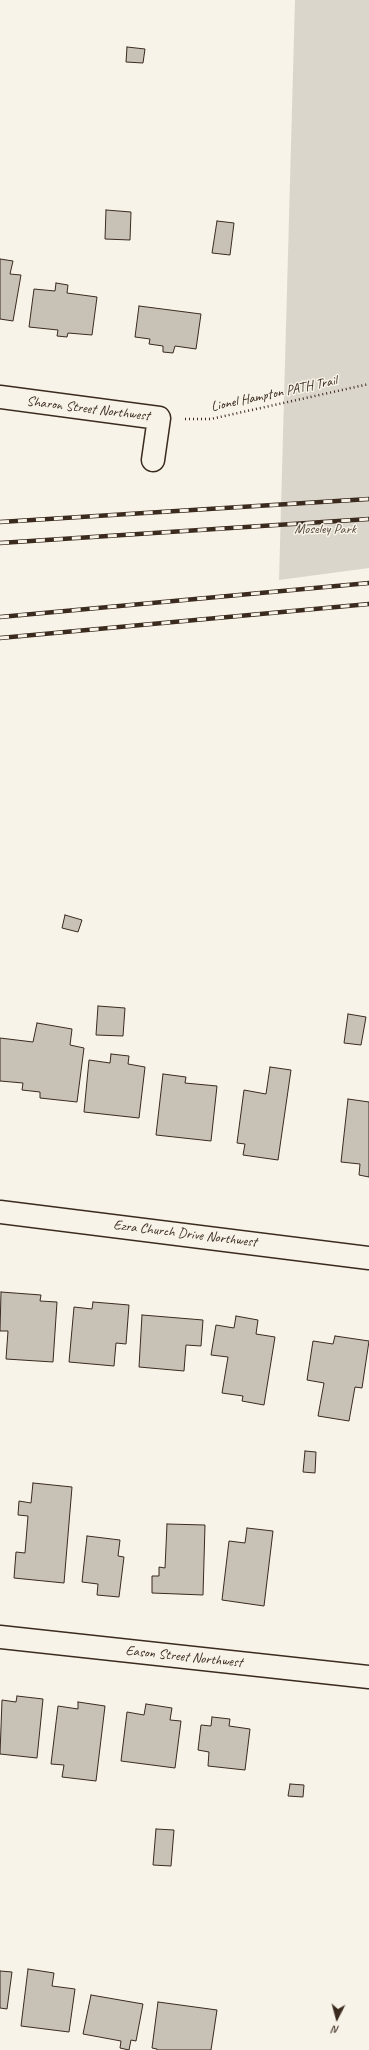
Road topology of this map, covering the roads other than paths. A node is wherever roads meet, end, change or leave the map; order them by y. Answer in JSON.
{"nodes":[{"id":1,"x":0,"y":397,"type":"edge"},
{"id":2,"x":153,"y":460,"type":"dead end"},
{"id":3,"x":0,"y":1212,"type":"edge"},
{"id":4,"x":369,"y":1258,"type":"edge"},
{"id":5,"x":0,"y":1637,"type":"edge"},
{"id":6,"x":369,"y":1677,"type":"edge"}],
"edges":[{"from":1,"to":2,"type":"street","name":"Sharon Street Northwest"},
{"from":3,"to":4,"type":"street","name":"Ezra Church Drive Northwest"},
{"from":5,"to":6,"type":"street","name":"Eason Street Northwest"}]}
